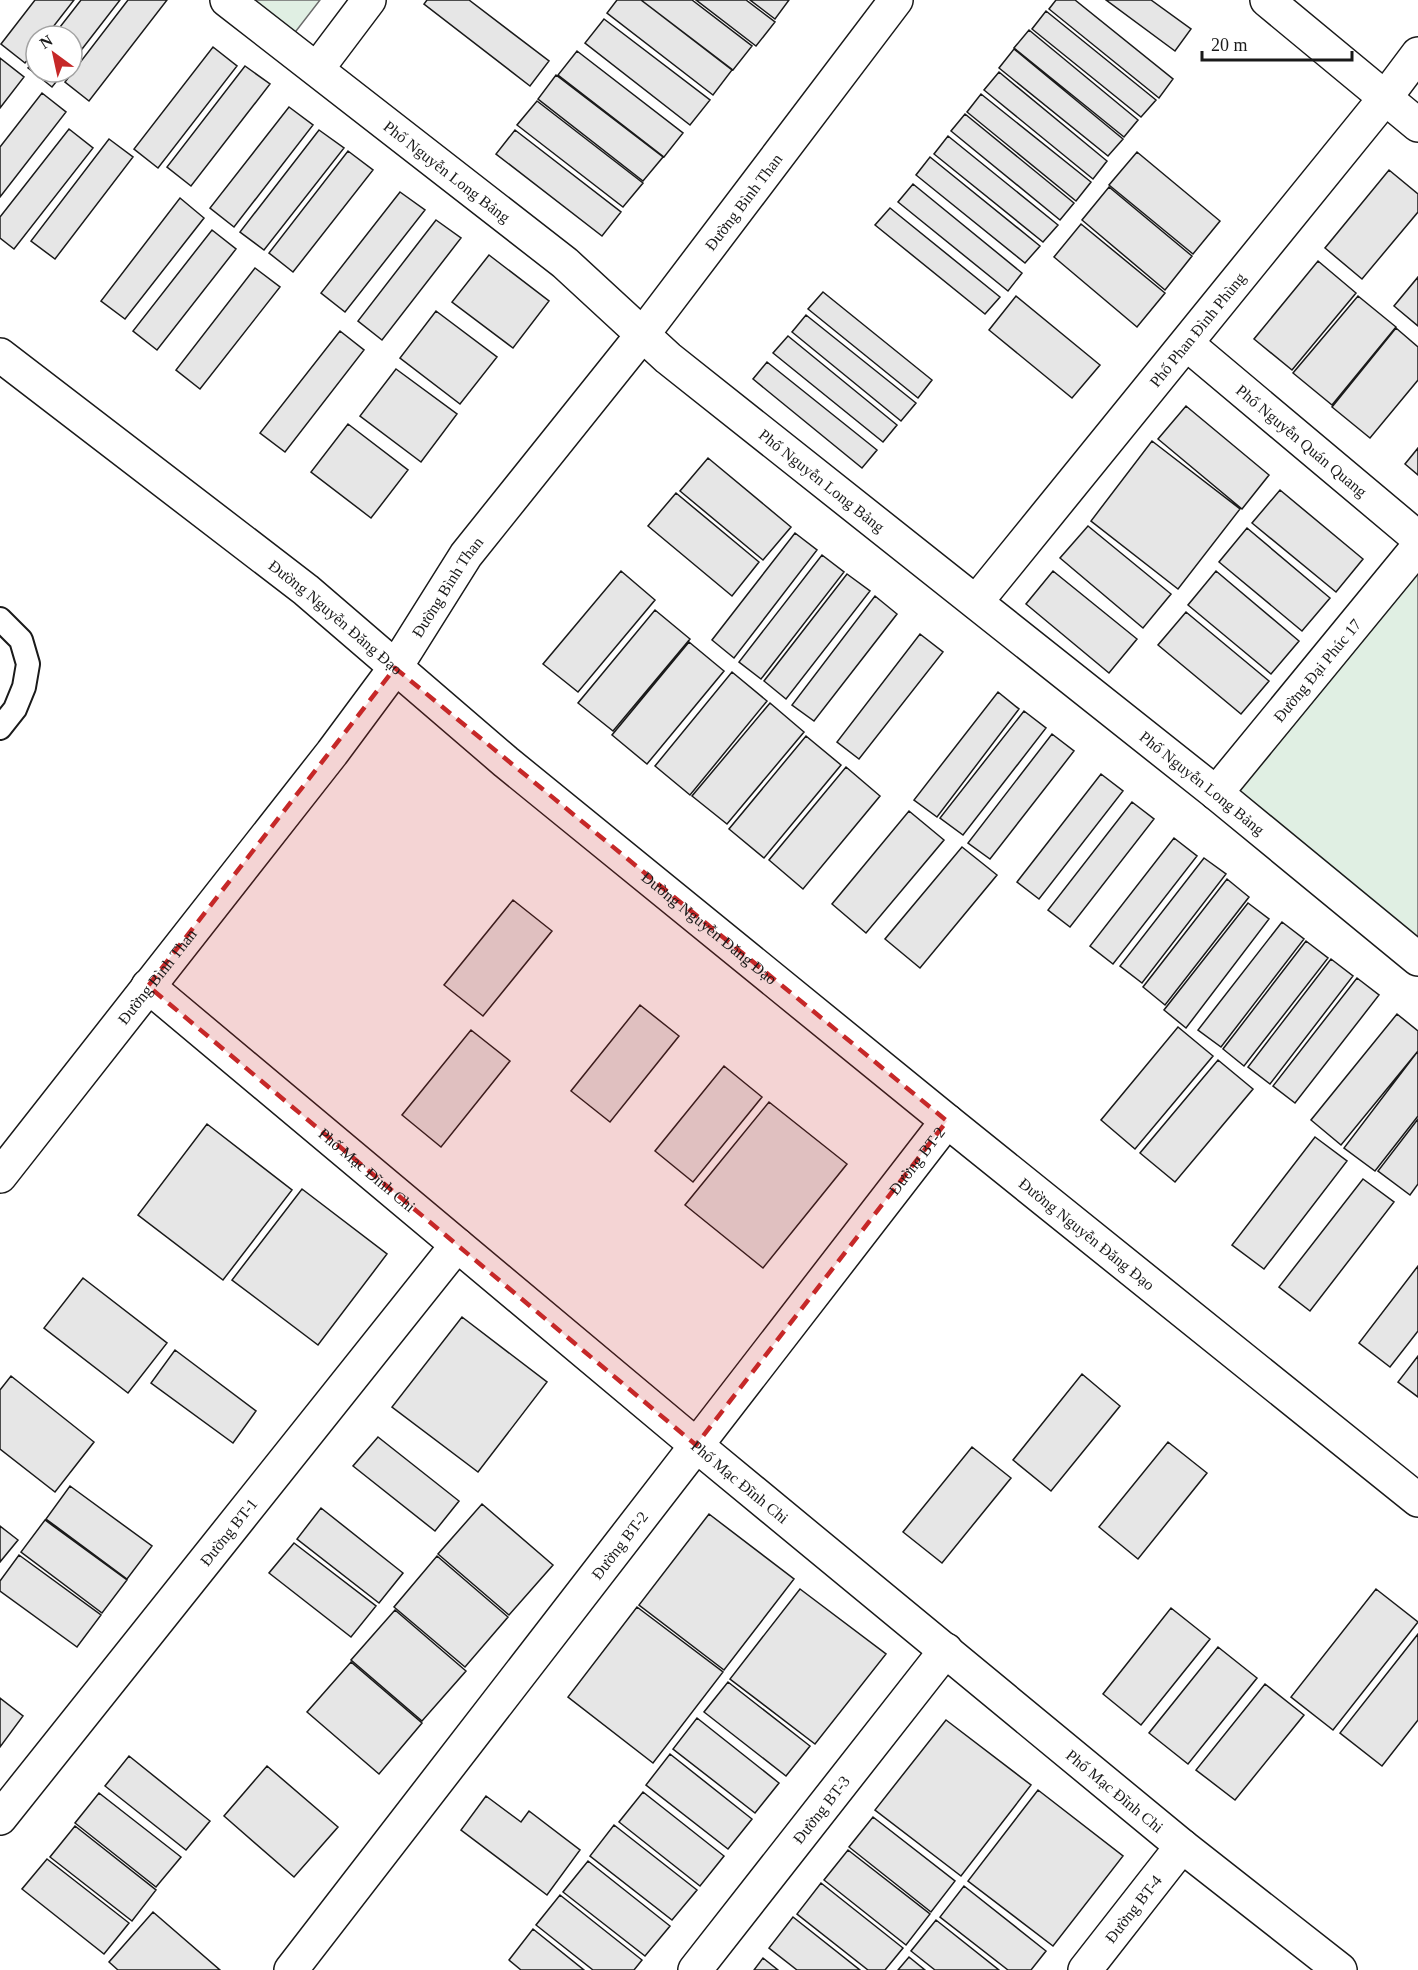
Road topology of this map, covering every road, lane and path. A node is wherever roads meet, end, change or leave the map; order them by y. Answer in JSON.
{"nodes":[{"id":1,"x":227,"y":0,"type":"edge"},
{"id":2,"x":369,"y":0,"type":"edge"},
{"id":3,"x":896,"y":0,"type":"edge"},
{"id":4,"x":1267,"y":0,"type":"edge"},
{"id":5,"x":1418,"y":54,"type":"edge"},
{"id":6,"x":317,"y":69,"type":"junction"},
{"id":7,"x":1385,"y":98,"type":"junction"},
{"id":8,"x":1418,"y":125,"type":"edge"},
{"id":9,"x":642,"y":334,"type":"junction"},
{"id":10,"x":1187,"y":344,"type":"junction"},
{"id":11,"x":0,"y":355,"type":"edge"},
{"id":12,"x":1418,"y":538,"type":"edge"},
{"id":13,"x":1418,"y":547,"type":"edge"},
{"id":14,"x":976,"y":602,"type":"junction"},
{"id":15,"x":0,"y":619,"type":"edge"},
{"id":16,"x":395,"y":668,"type":"junction"},
{"id":17,"x":0,"y":728,"type":"edge"},
{"id":18,"x":1216,"y":793,"type":"junction"},
{"id":19,"x":1418,"y":959,"type":"edge"},
{"id":20,"x":148,"y":986,"type":"junction"},
{"id":21,"x":947,"y":1121,"type":"junction"},
{"id":22,"x":0,"y":1176,"type":"edge"},
{"id":23,"x":457,"y":1245,"type":"junction"},
{"id":24,"x":696,"y":1445,"type":"junction"},
{"id":25,"x":1418,"y":1500,"type":"edge"},
{"id":26,"x":946,"y":1650,"type":"junction"},
{"id":27,"x":0,"y":1818,"type":"edge"},
{"id":28,"x":1182,"y":1846,"type":"junction"},
{"id":29,"x":291,"y":1970,"type":"edge"},
{"id":30,"x":695,"y":1970,"type":"edge"},
{"id":31,"x":1085,"y":1970,"type":"edge"},
{"id":32,"x":1340,"y":1970,"type":"edge"}],
"edges":[{"from":1,"to":6,"type":"street","name":"Phố Nguyễn Long Bảng"},
{"from":2,"to":6,"type":"street"},
{"from":3,"to":9,"type":"street","name":"Đường Bình Than"},
{"from":4,"to":7,"type":"street"},
{"from":5,"to":7,"type":"street","name":"Phố Phan Đình Phùng"},
{"from":6,"to":9,"type":"street","name":"Phố Nguyễn Long Bảng"},
{"from":7,"to":8,"type":"street"},
{"from":7,"to":10,"type":"street","name":"Phố Phan Đình Phùng"},
{"from":9,"to":14,"type":"street","name":"Phố Nguyễn Long Bảng"},
{"from":9,"to":16,"type":"street","name":"Đường Bình Than"},
{"from":10,"to":12,"type":"street","name":"Phố Nguyễn Quán Quang"},
{"from":10,"to":14,"type":"street","name":"Phố Phan Đình Phùng"},
{"from":11,"to":16,"type":"street","name":"Đường Nguyễn Đăng Đạo"},
{"from":13,"to":18,"type":"street","name":"Đường Đại Phúc 17"},
{"from":14,"to":18,"type":"street","name":"Phố Nguyễn Long Bảng"},
{"from":15,"to":17,"type":"lane"},
{"from":16,"to":20,"type":"street","name":"Đường Bình Than"},
{"from":16,"to":21,"type":"street","name":"Đường Nguyễn Đăng Đạo"},
{"from":18,"to":19,"type":"street","name":"Phố Nguyễn Long Bảng"},
{"from":20,"to":22,"type":"street","name":"Đường Bình Than"},
{"from":20,"to":23,"type":"street","name":"Phố Mạc Đĩnh Chi"},
{"from":21,"to":24,"type":"street","name":"Đường BT-2"},
{"from":21,"to":25,"type":"street","name":"Đường Nguyễn Đăng Đạo"},
{"from":23,"to":24,"type":"street","name":"Phố Mạc Đĩnh Chi"},
{"from":23,"to":27,"type":"street","name":"Đường BT-1"},
{"from":24,"to":26,"type":"street","name":"Phố Mạc Đĩnh Chi"},
{"from":24,"to":29,"type":"street","name":"Đường BT-2"},
{"from":26,"to":28,"type":"street","name":"Phố Mạc Đĩnh Chi"},
{"from":26,"to":30,"type":"street","name":"Đường BT-3"},
{"from":28,"to":31,"type":"street","name":"Đường BT-4"},
{"from":28,"to":32,"type":"street","name":"Phố Mạc Đĩnh Chi"}]}
